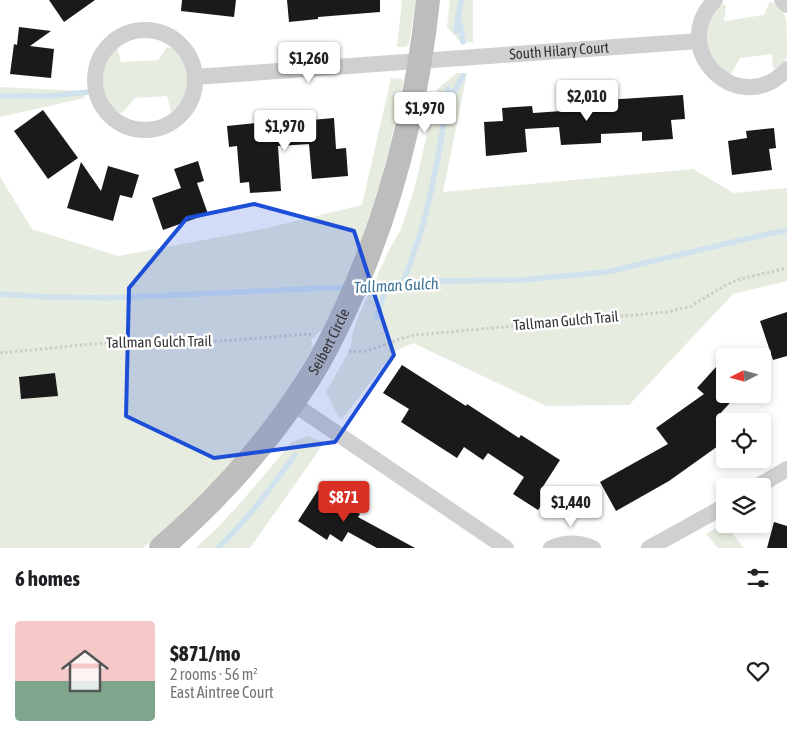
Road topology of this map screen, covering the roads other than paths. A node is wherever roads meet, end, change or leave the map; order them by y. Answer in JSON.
{"nodes":[{"id":1,"x":428,"y":0,"type":"edge"},
{"id":2,"x":715,"y":0,"type":"edge"},
{"id":3,"x":782,"y":0,"type":"edge"},
{"id":4,"x":787,"y":5,"type":"edge"},
{"id":5,"x":699,"y":41,"type":"junction"},
{"id":6,"x":420,"y":60,"type":"junction"},
{"id":7,"x":787,"y":69,"type":"edge"},
{"id":8,"x":195,"y":77,"type":"junction"},
{"id":9,"x":292,"y":403,"type":"junction"},
{"id":10,"x":787,"y":469,"type":"edge"},
{"id":11,"x":771,"y":478,"type":"edge"},
{"id":12,"x":716,"y":511,"type":"edge"},
{"id":13,"x":161,"y":548,"type":"edge"},
{"id":14,"x":506,"y":548,"type":"edge"},
{"id":15,"x":551,"y":548,"type":"edge"},
{"id":16,"x":593,"y":548,"type":"edge"},
{"id":17,"x":649,"y":548,"type":"edge"}],
"edges":[{"from":1,"to":6,"type":"street","name":"Seibert Circle"},
{"from":2,"to":5,"type":"street"},
{"from":3,"to":4,"type":"street"},
{"from":5,"to":6,"type":"street","name":"South Hilary Court"},
{"from":5,"to":7,"type":"street"},
{"from":6,"to":8,"type":"street","name":"South Hilary Court"},
{"from":6,"to":9,"type":"street","name":"Seibert Circle"},
{"from":8,"to":8,"type":"street"},
{"from":9,"to":13,"type":"street","name":"Seibert Circle"},
{"from":9,"to":14,"type":"street"},
{"from":10,"to":11,"type":"street"},
{"from":12,"to":17,"type":"street"},
{"from":15,"to":16,"type":"street"}]}
